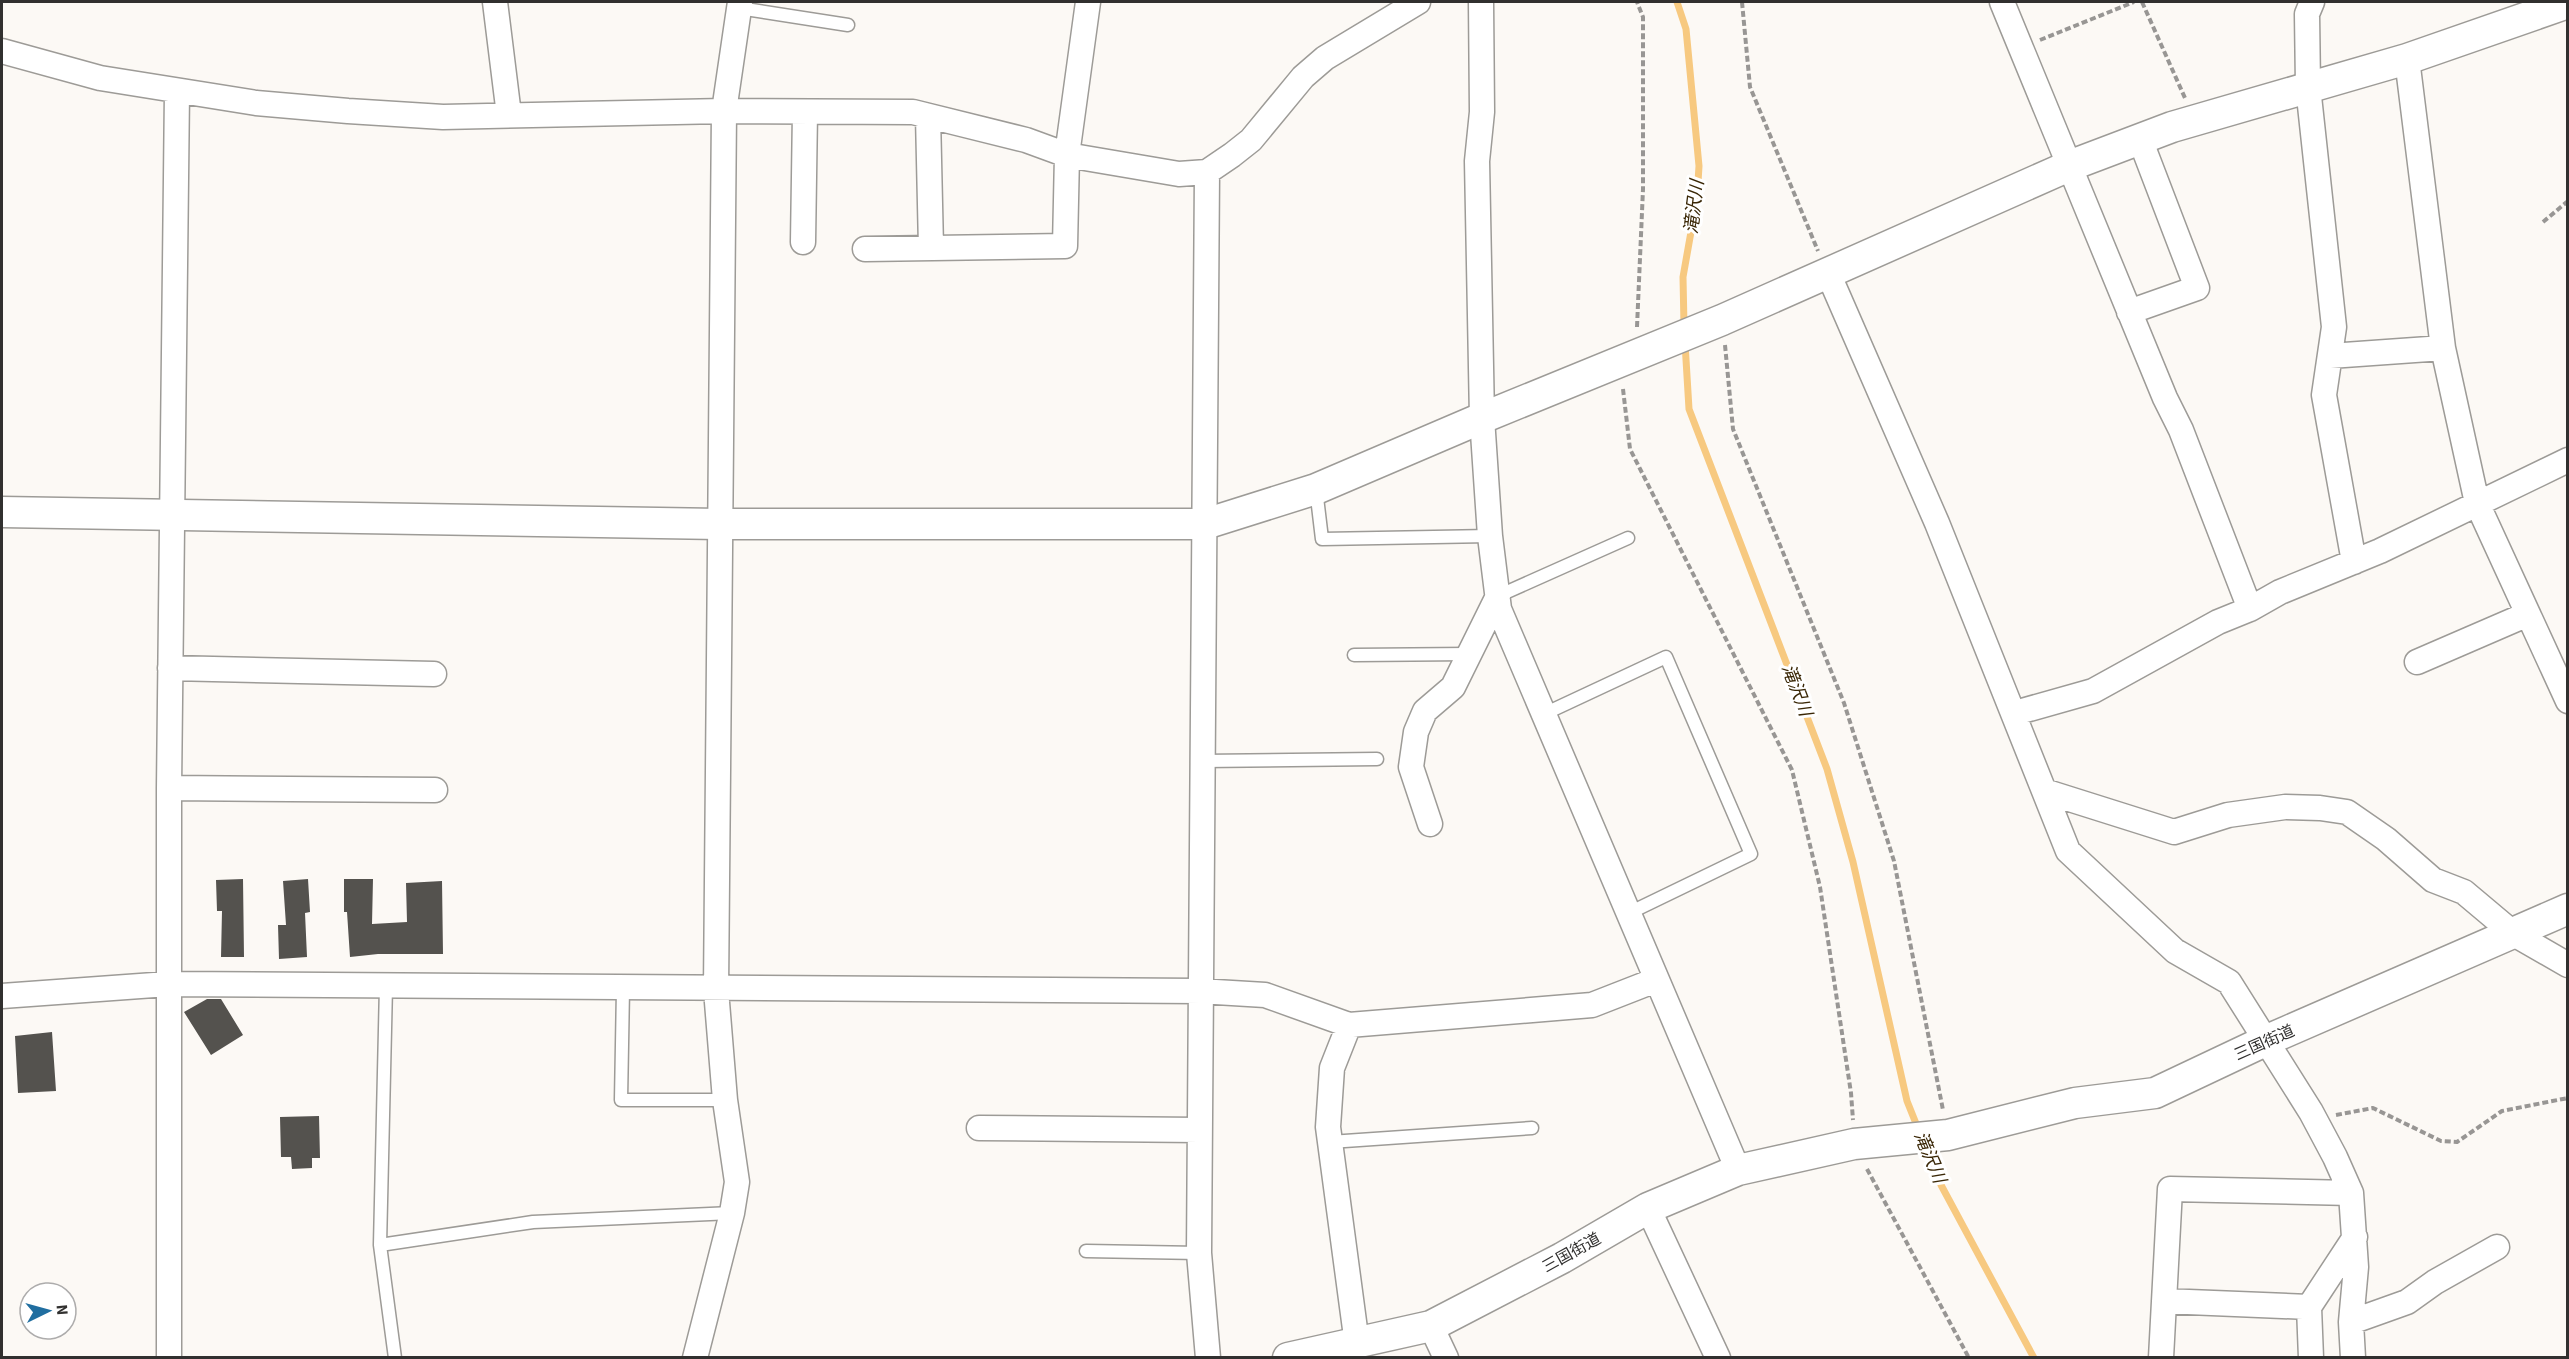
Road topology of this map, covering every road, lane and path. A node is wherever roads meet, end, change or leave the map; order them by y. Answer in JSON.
{"nodes":[{"id":1,"x":495,"y":2,"type":"edge"},
{"id":2,"x":1088,"y":2,"type":"edge"},
{"id":3,"x":1418,"y":2,"type":"edge"},
{"id":4,"x":1482,"y":2,"type":"edge"},
{"id":5,"x":1637,"y":2,"type":"edge"},
{"id":6,"x":1742,"y":2,"type":"edge"},
{"id":7,"x":2002,"y":2,"type":"edge"},
{"id":8,"x":2134,"y":2,"type":"edge"},
{"id":9,"x":2142,"y":2,"type":"edge"},
{"id":10,"x":2312,"y":2,"type":"edge"},
{"id":11,"x":2568,"y":3,"type":"edge"},
{"id":12,"x":739,"y":5,"type":"edge"},
{"id":13,"x":848,"y":25,"type":"dead end"},
{"id":14,"x":2021,"y":48,"type":"junction"},
{"id":15,"x":2,"y":51,"type":"edge"},
{"id":16,"x":2407,"y":59,"type":"junction"},
{"id":17,"x":2308,"y":87,"type":"junction"},
{"id":18,"x":177,"y":91,"type":"junction"},
{"id":19,"x":724,"y":111,"type":"junction"},
{"id":20,"x":805,"y":112,"type":"junction"},
{"id":21,"x":509,"y":115,"type":"junction"},
{"id":22,"x":928,"y":116,"type":"junction"},
{"id":23,"x":2195,"y":120,"type":"junction"},
{"id":24,"x":2140,"y":139,"type":"junction"},
{"id":25,"x":1067,"y":155,"type":"junction"},
{"id":26,"x":2069,"y":166,"type":"junction"},
{"id":27,"x":1207,"y":172,"type":"junction"},
{"id":28,"x":2568,"y":201,"type":"edge"},
{"id":29,"x":2543,"y":222,"type":"dead end"},
{"id":30,"x":803,"y":242,"type":"dead end"},
{"id":31,"x":931,"y":248,"type":"junction"},
{"id":32,"x":865,"y":249,"type":"dead end"},
{"id":33,"x":1828,"y":273,"type":"junction"},
{"id":34,"x":2129,"y":312,"type":"junction"},
{"id":35,"x":1722,"y":320,"type":"junction"},
{"id":36,"x":2443,"y":348,"type":"junction"},
{"id":37,"x":2330,"y":356,"type":"junction"},
{"id":38,"x":1628,"y":358,"type":"junction"},
{"id":39,"x":1482,"y":418,"type":"junction"},
{"id":40,"x":2568,"y":460,"type":"edge"},
{"id":41,"x":1316,"y":489,"type":"junction"},
{"id":42,"x":2477,"y":503,"type":"junction"},
{"id":43,"x":2,"y":512,"type":"edge"},
{"id":44,"x":171,"y":513,"type":"junction"},
{"id":45,"x":719,"y":524,"type":"junction"},
{"id":46,"x":1205,"y":524,"type":"junction"},
{"id":47,"x":1490,"y":536,"type":"junction"},
{"id":48,"x":1628,"y":538,"type":"dead end"},
{"id":49,"x":2354,"y":562,"type":"junction"},
{"id":50,"x":1498,"y":596,"type":"junction"},
{"id":51,"x":2250,"y":609,"type":"junction"},
{"id":52,"x":2528,"y":614,"type":"junction"},
{"id":53,"x":1470,"y":654,"type":"junction"},
{"id":54,"x":1354,"y":655,"type":"dead end"},
{"id":55,"x":2416,"y":662,"type":"dead end"},
{"id":56,"x":170,"y":668,"type":"junction"},
{"id":57,"x":434,"y":674,"type":"dead end"},
{"id":58,"x":2568,"y":701,"type":"edge"},
{"id":59,"x":2014,"y":713,"type":"junction"},
{"id":60,"x":1544,"y":714,"type":"junction"},
{"id":61,"x":1377,"y":759,"type":"dead end"},
{"id":62,"x":1202,"y":761,"type":"junction"},
{"id":63,"x":169,"y":788,"type":"junction"},
{"id":64,"x":435,"y":790,"type":"dead end"},
{"id":65,"x":2044,"y":791,"type":"junction"},
{"id":66,"x":1430,"y":824,"type":"dead end"},
{"id":67,"x":2568,"y":909,"type":"edge"},
{"id":68,"x":1627,"y":914,"type":"junction"},
{"id":69,"x":2514,"y":934,"type":"junction"},
{"id":70,"x":2568,"y":966,"type":"edge"},
{"id":71,"x":1656,"y":980,"type":"junction"},
{"id":72,"x":168,"y":984,"type":"junction"},
{"id":73,"x":386,"y":986,"type":"junction"},
{"id":74,"x":623,"y":989,"type":"junction"},
{"id":75,"x":716,"y":990,"type":"junction"},
{"id":76,"x":1199,"y":991,"type":"junction"},
{"id":77,"x":2,"y":996,"type":"edge"},
{"id":78,"x":1349,"y":1025,"type":"junction"},
{"id":79,"x":2265,"y":1041,"type":"junction"},
{"id":80,"x":2568,"y":1098,"type":"edge"},
{"id":81,"x":725,"y":1100,"type":"junction"},
{"id":82,"x":2315,"y":1119,"type":"junction"},
{"id":83,"x":979,"y":1128,"type":"dead end"},
{"id":84,"x":1532,"y":1128,"type":"dead end"},
{"id":85,"x":1199,"y":1130,"type":"junction"},
{"id":86,"x":1948,"y":1135,"type":"junction"},
{"id":87,"x":1330,"y":1142,"type":"junction"},
{"id":88,"x":1854,"y":1144,"type":"junction"},
{"id":89,"x":1738,"y":1170,"type":"junction"},
{"id":90,"x":2351,"y":1193,"type":"junction"},
{"id":91,"x":1648,"y":1208,"type":"junction"},
{"id":92,"x":732,"y":1214,"type":"junction"},
{"id":93,"x":2355,"y":1237,"type":"junction"},
{"id":94,"x":380,"y":1245,"type":"junction"},
{"id":95,"x":2498,"y":1247,"type":"dead end"},
{"id":96,"x":1086,"y":1251,"type":"dead end"},
{"id":97,"x":1199,"y":1253,"type":"junction"},
{"id":98,"x":2164,"y":1301,"type":"junction"},
{"id":99,"x":2309,"y":1307,"type":"junction"},
{"id":100,"x":2351,"y":1322,"type":"junction"},
{"id":101,"x":1431,"y":1326,"type":"junction"},
{"id":102,"x":1357,"y":1344,"type":"junction"},
{"id":103,"x":169,"y":1358,"type":"edge"},
{"id":104,"x":395,"y":1358,"type":"edge"},
{"id":105,"x":695,"y":1358,"type":"edge"},
{"id":106,"x":1208,"y":1358,"type":"edge"},
{"id":107,"x":1288,"y":1358,"type":"edge"},
{"id":108,"x":1446,"y":1358,"type":"edge"},
{"id":109,"x":1718,"y":1358,"type":"edge"},
{"id":110,"x":1969,"y":1358,"type":"edge"},
{"id":111,"x":2161,"y":1358,"type":"edge"},
{"id":112,"x":2311,"y":1358,"type":"edge"},
{"id":113,"x":2353,"y":1358,"type":"edge"}],
"edges":[{"from":1,"to":21,"type":"street"},
{"from":2,"to":25,"type":"street"},
{"from":3,"to":27,"type":"street"},
{"from":4,"to":39,"type":"street"},
{"from":5,"to":38,"type":"path"},
{"from":6,"to":33,"type":"path"},
{"from":7,"to":14,"type":"street"},
{"from":8,"to":14,"type":"path"},
{"from":9,"to":23,"type":"path"},
{"from":10,"to":17,"type":"street"},
{"from":11,"to":16,"type":"street"},
{"from":12,"to":13,"type":"lane"},
{"from":12,"to":19,"type":"street"},
{"from":14,"to":26,"type":"street"},
{"from":15,"to":18,"type":"street"},
{"from":16,"to":17,"type":"street"},
{"from":16,"to":36,"type":"street"},
{"from":17,"to":23,"type":"street"},
{"from":17,"to":37,"type":"street"},
{"from":18,"to":21,"type":"street"},
{"from":18,"to":44,"type":"street"},
{"from":19,"to":20,"type":"street"},
{"from":19,"to":21,"type":"street"},
{"from":19,"to":45,"type":"street"},
{"from":20,"to":22,"type":"street"},
{"from":20,"to":30,"type":"street"},
{"from":22,"to":25,"type":"street"},
{"from":22,"to":31,"type":"street"},
{"from":23,"to":24,"type":"street"},
{"from":24,"to":26,"type":"street"},
{"from":24,"to":34,"type":"street"},
{"from":25,"to":27,"type":"street"},
{"from":25,"to":31,"type":"street"},
{"from":26,"to":33,"type":"street"},
{"from":26,"to":34,"type":"street"},
{"from":27,"to":46,"type":"street"},
{"from":28,"to":29,"type":"path"},
{"from":31,"to":32,"type":"street"},
{"from":33,"to":35,"type":"street"},
{"from":33,"to":59,"type":"street"},
{"from":34,"to":51,"type":"street"},
{"from":35,"to":38,"type":"street"},
{"from":35,"to":86,"type":"path"},
{"from":36,"to":37,"type":"street"},
{"from":36,"to":42,"type":"street"},
{"from":37,"to":49,"type":"street"},
{"from":38,"to":39,"type":"street"},
{"from":38,"to":88,"type":"path"},
{"from":39,"to":41,"type":"street"},
{"from":39,"to":47,"type":"street"},
{"from":40,"to":42,"type":"street"},
{"from":41,"to":46,"type":"street"},
{"from":41,"to":47,"type":"lane"},
{"from":42,"to":49,"type":"street"},
{"from":42,"to":52,"type":"street"},
{"from":43,"to":44,"type":"street"},
{"from":44,"to":45,"type":"street"},
{"from":44,"to":56,"type":"street"},
{"from":45,"to":46,"type":"street"},
{"from":45,"to":75,"type":"street"},
{"from":46,"to":62,"type":"street"},
{"from":47,"to":50,"type":"street"},
{"from":48,"to":50,"type":"lane"},
{"from":49,"to":51,"type":"street"},
{"from":50,"to":53,"type":"street"},
{"from":50,"to":60,"type":"street"},
{"from":51,"to":59,"type":"street"},
{"from":52,"to":55,"type":"street"},
{"from":52,"to":58,"type":"street"},
{"from":53,"to":54,"type":"lane"},
{"from":53,"to":66,"type":"street"},
{"from":56,"to":57,"type":"street"},
{"from":56,"to":63,"type":"street"},
{"from":59,"to":65,"type":"street"},
{"from":60,"to":68,"type":"street"},
{"from":60,"to":68,"type":"lane"},
{"from":61,"to":62,"type":"lane"},
{"from":62,"to":76,"type":"street"},
{"from":63,"to":64,"type":"street"},
{"from":63,"to":72,"type":"street"},
{"from":65,"to":69,"type":"street"},
{"from":65,"to":79,"type":"street"},
{"from":67,"to":69,"type":"street","name":"三国街道"},
{"from":68,"to":71,"type":"street"},
{"from":69,"to":70,"type":"street"},
{"from":69,"to":79,"type":"street","name":"三国街道"},
{"from":71,"to":78,"type":"street"},
{"from":71,"to":89,"type":"street"},
{"from":72,"to":73,"type":"street"},
{"from":72,"to":77,"type":"street"},
{"from":72,"to":103,"type":"street"},
{"from":73,"to":74,"type":"street"},
{"from":73,"to":94,"type":"lane"},
{"from":74,"to":75,"type":"street"},
{"from":74,"to":81,"type":"lane"},
{"from":75,"to":76,"type":"street"},
{"from":75,"to":81,"type":"street"},
{"from":76,"to":78,"type":"street"},
{"from":76,"to":85,"type":"street"},
{"from":78,"to":87,"type":"street"},
{"from":79,"to":82,"type":"street"},
{"from":79,"to":86,"type":"street","name":"三国街道"},
{"from":80,"to":82,"type":"path"},
{"from":81,"to":92,"type":"street"},
{"from":82,"to":90,"type":"street"},
{"from":83,"to":85,"type":"street"},
{"from":84,"to":87,"type":"lane"},
{"from":85,"to":97,"type":"street"},
{"from":86,"to":88,"type":"street","name":"三国街道"},
{"from":87,"to":102,"type":"street"},
{"from":88,"to":89,"type":"street","name":"三国街道"},
{"from":88,"to":110,"type":"path"},
{"from":89,"to":91,"type":"street","name":"三国街道"},
{"from":90,"to":93,"type":"street"},
{"from":90,"to":98,"type":"street"},
{"from":91,"to":101,"type":"street","name":"三国街道"},
{"from":91,"to":109,"type":"street"},
{"from":92,"to":94,"type":"lane"},
{"from":92,"to":105,"type":"street"},
{"from":93,"to":99,"type":"street"},
{"from":93,"to":100,"type":"street"},
{"from":94,"to":104,"type":"lane"},
{"from":95,"to":100,"type":"street"},
{"from":96,"to":97,"type":"lane"},
{"from":97,"to":106,"type":"street"},
{"from":98,"to":99,"type":"street"},
{"from":98,"to":111,"type":"street"},
{"from":99,"to":112,"type":"street"},
{"from":100,"to":113,"type":"street"},
{"from":101,"to":102,"type":"street","name":"三国街道"},
{"from":101,"to":108,"type":"street"},
{"from":102,"to":107,"type":"street","name":"三国街道"}]}
